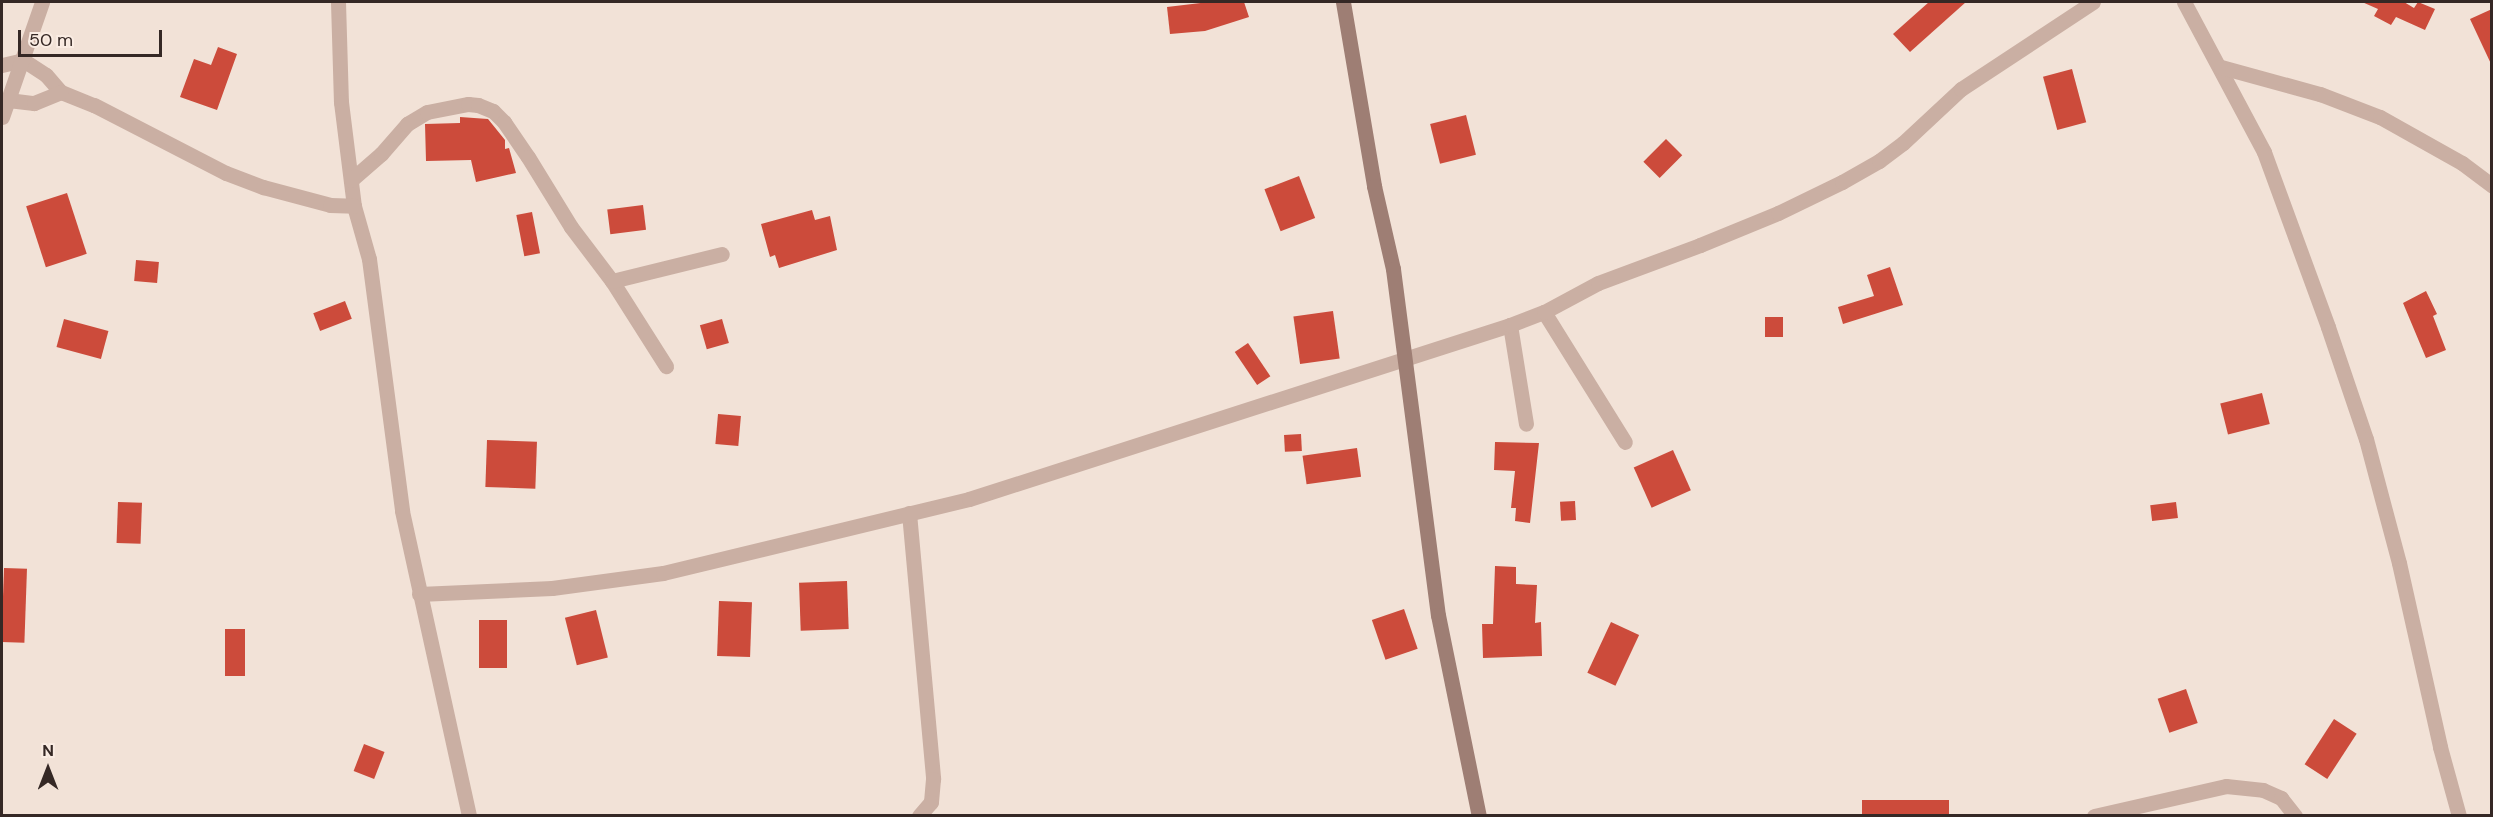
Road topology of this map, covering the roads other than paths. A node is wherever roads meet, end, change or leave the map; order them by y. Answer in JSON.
{"nodes":[{"id":1,"x":42,"y":2,"type":"edge"},
{"id":2,"x":338,"y":2,"type":"edge"},
{"id":3,"x":1343,"y":2,"type":"edge"},
{"id":4,"x":2092,"y":2,"type":"edge"},
{"id":5,"x":2184,"y":2,"type":"edge"},
{"id":6,"x":23,"y":60,"type":"junction"},
{"id":7,"x":2,"y":64,"type":"edge"},
{"id":8,"x":2221,"y":67,"type":"junction"},
{"id":9,"x":61,"y":92,"type":"junction"},
{"id":10,"x":5,"y":102,"type":"edge"},
{"id":11,"x":2,"y":117,"type":"edge"},
{"id":12,"x":351,"y":180,"type":"junction"},
{"id":13,"x":2492,"y":186,"type":"edge"},
{"id":14,"x":354,"y":206,"type":"junction"},
{"id":15,"x":722,"y":254,"type":"dead end"},
{"id":16,"x":612,"y":281,"type":"junction"},
{"id":17,"x":1544,"y":312,"type":"junction"},
{"id":18,"x":1510,"y":325,"type":"junction"},
{"id":19,"x":1402,"y":358,"type":"junction"},
{"id":20,"x":666,"y":366,"type":"dead end"},
{"id":21,"x":1526,"y":424,"type":"dead end"},
{"id":22,"x":1625,"y":442,"type":"dead end"},
{"id":23,"x":909,"y":513,"type":"junction"},
{"id":24,"x":419,"y":594,"type":"junction"},
{"id":25,"x":469,"y":816,"type":"edge"},
{"id":26,"x":919,"y":816,"type":"edge"},
{"id":27,"x":1479,"y":816,"type":"edge"},
{"id":28,"x":2094,"y":816,"type":"edge"},
{"id":29,"x":2295,"y":816,"type":"edge"},
{"id":30,"x":2459,"y":816,"type":"edge"}],
"edges":[{"from":1,"to":6,"type":"street"},
{"from":2,"to":12,"type":"street"},
{"from":3,"to":19,"type":"street"},
{"from":4,"to":17,"type":"street"},
{"from":5,"to":8,"type":"street"},
{"from":6,"to":7,"type":"street"},
{"from":6,"to":9,"type":"street"},
{"from":6,"to":10,"type":"street"},
{"from":8,"to":13,"type":"street"},
{"from":8,"to":30,"type":"street"},
{"from":9,"to":10,"type":"street"},
{"from":9,"to":14,"type":"street"},
{"from":10,"to":11,"type":"street"},
{"from":12,"to":14,"type":"street"},
{"from":12,"to":16,"type":"street"},
{"from":14,"to":24,"type":"street"},
{"from":15,"to":16,"type":"street"},
{"from":16,"to":20,"type":"street"},
{"from":17,"to":18,"type":"street"},
{"from":17,"to":22,"type":"street"},
{"from":18,"to":19,"type":"street"},
{"from":18,"to":21,"type":"street"},
{"from":19,"to":23,"type":"street"},
{"from":19,"to":27,"type":"street"},
{"from":23,"to":24,"type":"street"},
{"from":23,"to":26,"type":"street"},
{"from":24,"to":25,"type":"street"},
{"from":28,"to":29,"type":"street"}]}
